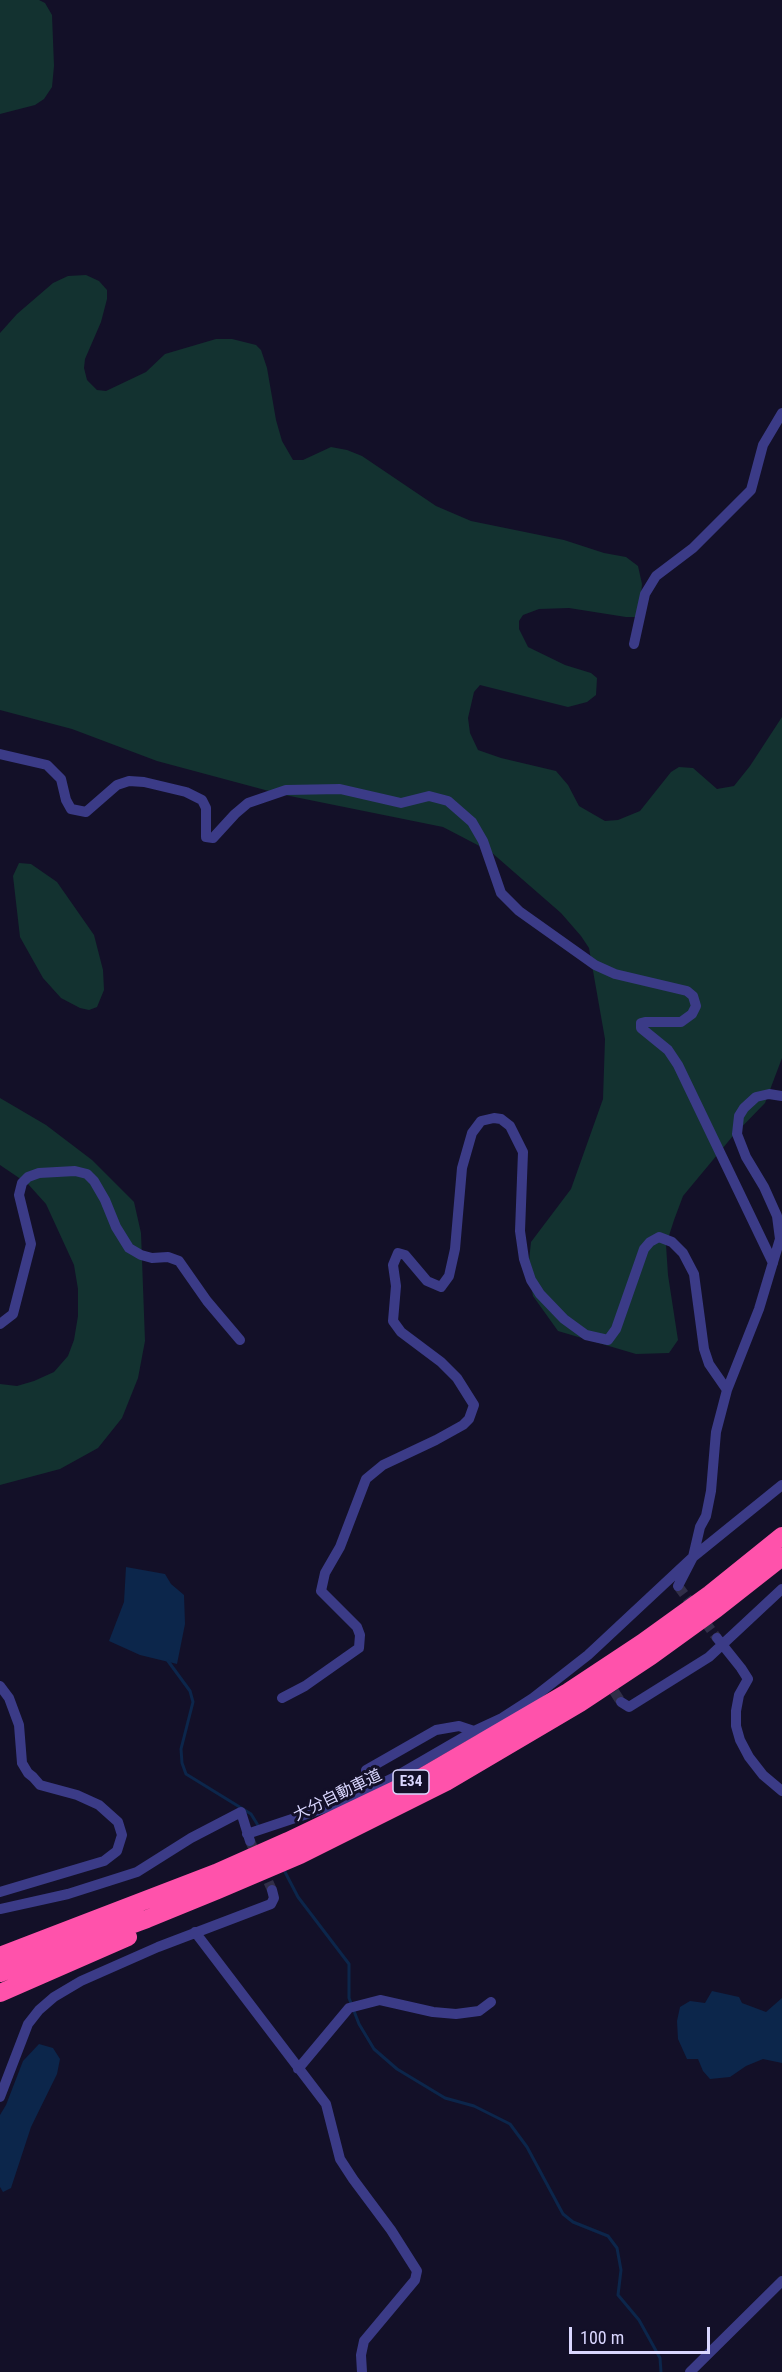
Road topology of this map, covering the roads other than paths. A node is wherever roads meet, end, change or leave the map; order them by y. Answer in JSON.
{"nodes":[{"id":1,"x":782,"y":412,"type":"edge"},
{"id":2,"x":634,"y":644,"type":"dead end"},
{"id":3,"x":0,"y":754,"type":"edge"},
{"id":4,"x":782,"y":1096,"type":"edge"},
{"id":5,"x":773,"y":1263,"type":"junction"},
{"id":6,"x":0,"y":1324,"type":"edge"},
{"id":7,"x":240,"y":1340,"type":"dead end"},
{"id":8,"x":727,"y":1390,"type":"junction"},
{"id":9,"x":782,"y":1485,"type":"edge"},
{"id":10,"x":782,"y":1536,"type":"edge"},
{"id":11,"x":693,"y":1557,"type":"junction"},
{"id":12,"x":782,"y":1557,"type":"edge"},
{"id":13,"x":678,"y":1586,"type":"dead end"},
{"id":14,"x":782,"y":1589,"type":"edge"},
{"id":15,"x":719,"y":1641,"type":"junction"},
{"id":16,"x":588,"y":1655,"type":"junction"},
{"id":17,"x":596,"y":1665,"type":"dead end"},
{"id":18,"x":0,"y":1686,"type":"edge"},
{"id":19,"x":282,"y":1698,"type":"dead end"},
{"id":20,"x":621,"y":1702,"type":"dead end"},
{"id":21,"x":474,"y":1731,"type":"junction"},
{"id":22,"x":366,"y":1770,"type":"dead end"},
{"id":23,"x":782,"y":1791,"type":"edge"},
{"id":24,"x":300,"y":1855,"type":"junction"},
{"id":25,"x":272,"y":1890,"type":"dead end"},
{"id":26,"x":0,"y":1892,"type":"edge"},
{"id":27,"x":135,"y":1905,"type":"junction"},
{"id":28,"x":0,"y":1909,"type":"edge"},
{"id":29,"x":195,"y":1932,"type":"junction"},
{"id":30,"x":0,"y":1950,"type":"edge"},
{"id":31,"x":0,"y":1956,"type":"edge"},
{"id":32,"x":0,"y":1973,"type":"edge"},
{"id":33,"x":0,"y":1993,"type":"edge"},
{"id":34,"x":491,"y":2002,"type":"dead end"},
{"id":35,"x":298,"y":2069,"type":"junction"},
{"id":36,"x":0,"y":2097,"type":"edge"},
{"id":37,"x":782,"y":2281,"type":"edge"},
{"id":38,"x":362,"y":2372,"type":"edge"},
{"id":39,"x":690,"y":2372,"type":"edge"}],
"edges":[{"from":1,"to":2,"type":"street"},
{"from":3,"to":5,"type":"street"},
{"from":4,"to":5,"type":"street"},
{"from":5,"to":8,"type":"street"},
{"from":6,"to":7,"type":"street"},
{"from":8,"to":11,"type":"street"},
{"from":8,"to":19,"type":"street"},
{"from":9,"to":11,"type":"street"},
{"from":10,"to":27,"type":"highway","name":"大分自動車道","number":"E34"},
{"from":11,"to":13,"type":"street"},
{"from":11,"to":16,"type":"street"},
{"from":12,"to":24,"type":"highway","number":"E34"},
{"from":14,"to":15,"type":"street"},
{"from":15,"to":20,"type":"street"},
{"from":15,"to":23,"type":"street"},
{"from":16,"to":17,"type":"street"},
{"from":16,"to":21,"type":"street"},
{"from":18,"to":26,"type":"street"},
{"from":21,"to":22,"type":"street"},
{"from":21,"to":28,"type":"street"},
{"from":24,"to":32,"type":"highway","number":"E34"},
{"from":24,"to":33,"type":"highway"},
{"from":25,"to":29,"type":"street"},
{"from":27,"to":30,"type":"highway"},
{"from":27,"to":31,"type":"highway","name":"大分自動車道","number":"E34"},
{"from":29,"to":35,"type":"street"},
{"from":29,"to":36,"type":"street"},
{"from":34,"to":35,"type":"street"},
{"from":35,"to":38,"type":"street"},
{"from":37,"to":39,"type":"street"}]}
